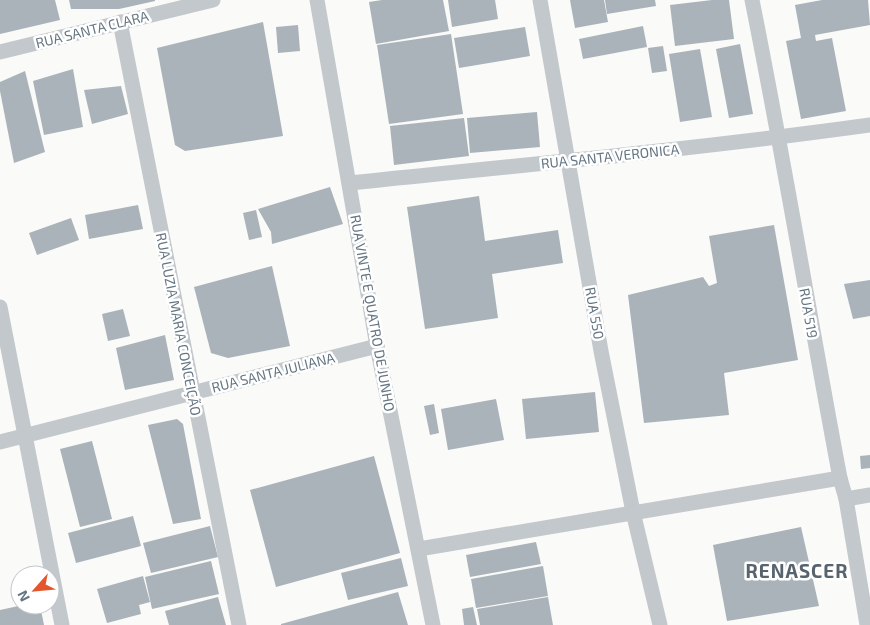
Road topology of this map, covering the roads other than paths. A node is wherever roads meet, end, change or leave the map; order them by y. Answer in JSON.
{"nodes":[{"id":1,"x":213,"y":0,"type":"edge"},
{"id":2,"x":317,"y":0,"type":"edge"},
{"id":3,"x":540,"y":0,"type":"edge"},
{"id":4,"x":752,"y":0,"type":"edge"},
{"id":5,"x":120,"y":22,"type":"junction"},
{"id":6,"x":0,"y":52,"type":"edge"},
{"id":7,"x":870,"y":124,"type":"edge"},
{"id":8,"x":780,"y":137,"type":"junction"},
{"id":9,"x":568,"y":161,"type":"junction"},
{"id":10,"x":350,"y":183,"type":"junction"},
{"id":11,"x":0,"y":307,"type":"edge"},
{"id":12,"x":377,"y":346,"type":"junction"},
{"id":13,"x":192,"y":393,"type":"junction"},
{"id":14,"x":24,"y":436,"type":"junction"},
{"id":15,"x":0,"y":442,"type":"edge"},
{"id":16,"x":840,"y":478,"type":"junction"},
{"id":17,"x":870,"y":495,"type":"edge"},
{"id":18,"x":846,"y":499,"type":"junction"},
{"id":19,"x":633,"y":512,"type":"junction"},
{"id":20,"x":419,"y":549,"type":"junction"},
{"id":21,"x":62,"y":625,"type":"edge"},
{"id":22,"x":239,"y":625,"type":"edge"},
{"id":23,"x":433,"y":625,"type":"edge"},
{"id":24,"x":660,"y":625,"type":"edge"},
{"id":25,"x":867,"y":625,"type":"edge"}],
"edges":[{"from":1,"to":5,"type":"street","name":"RUA SANTA CLARA"},
{"from":2,"to":10,"type":"street","name":"RUA VINTE E QUATRO DE JUNHO"},
{"from":3,"to":9,"type":"street","name":"RUA 550"},
{"from":4,"to":8,"type":"street","name":"RUA 519"},
{"from":5,"to":6,"type":"street","name":"RUA SANTA CLARA"},
{"from":5,"to":13,"type":"street","name":"RUA LUZIA MARIA CONCEIÇÃO"},
{"from":7,"to":8,"type":"street","name":"RUA SANTA VERONICA"},
{"from":8,"to":9,"type":"street","name":"RUA SANTA VERONICA"},
{"from":8,"to":16,"type":"street","name":"RUA 519"},
{"from":9,"to":10,"type":"street","name":"RUA SANTA VERONICA"},
{"from":9,"to":19,"type":"street","name":"RUA 550"},
{"from":10,"to":12,"type":"street","name":"RUA VINTE E QUATRO DE JUNHO"},
{"from":11,"to":14,"type":"street"},
{"from":12,"to":13,"type":"street","name":"RUA SANTA JULIANA"},
{"from":12,"to":20,"type":"street","name":"RUA VINTE E QUATRO DE JUNHO"},
{"from":13,"to":14,"type":"street","name":"RUA SANTA JULIANA"},
{"from":13,"to":22,"type":"street","name":"RUA LUZIA MARIA CONCEIÇÃO"},
{"from":14,"to":15,"type":"street","name":"RUA SANTA JULIANA"},
{"from":14,"to":21,"type":"street"},
{"from":16,"to":18,"type":"street","name":"RUA 519"},
{"from":16,"to":19,"type":"street"},
{"from":17,"to":18,"type":"street"},
{"from":18,"to":25,"type":"street","name":"RUA 519"},
{"from":19,"to":20,"type":"street"},
{"from":19,"to":24,"type":"street","name":"RUA 550"},
{"from":20,"to":23,"type":"street","name":"RUA VINTE E QUATRO DE JUNHO"}]}
